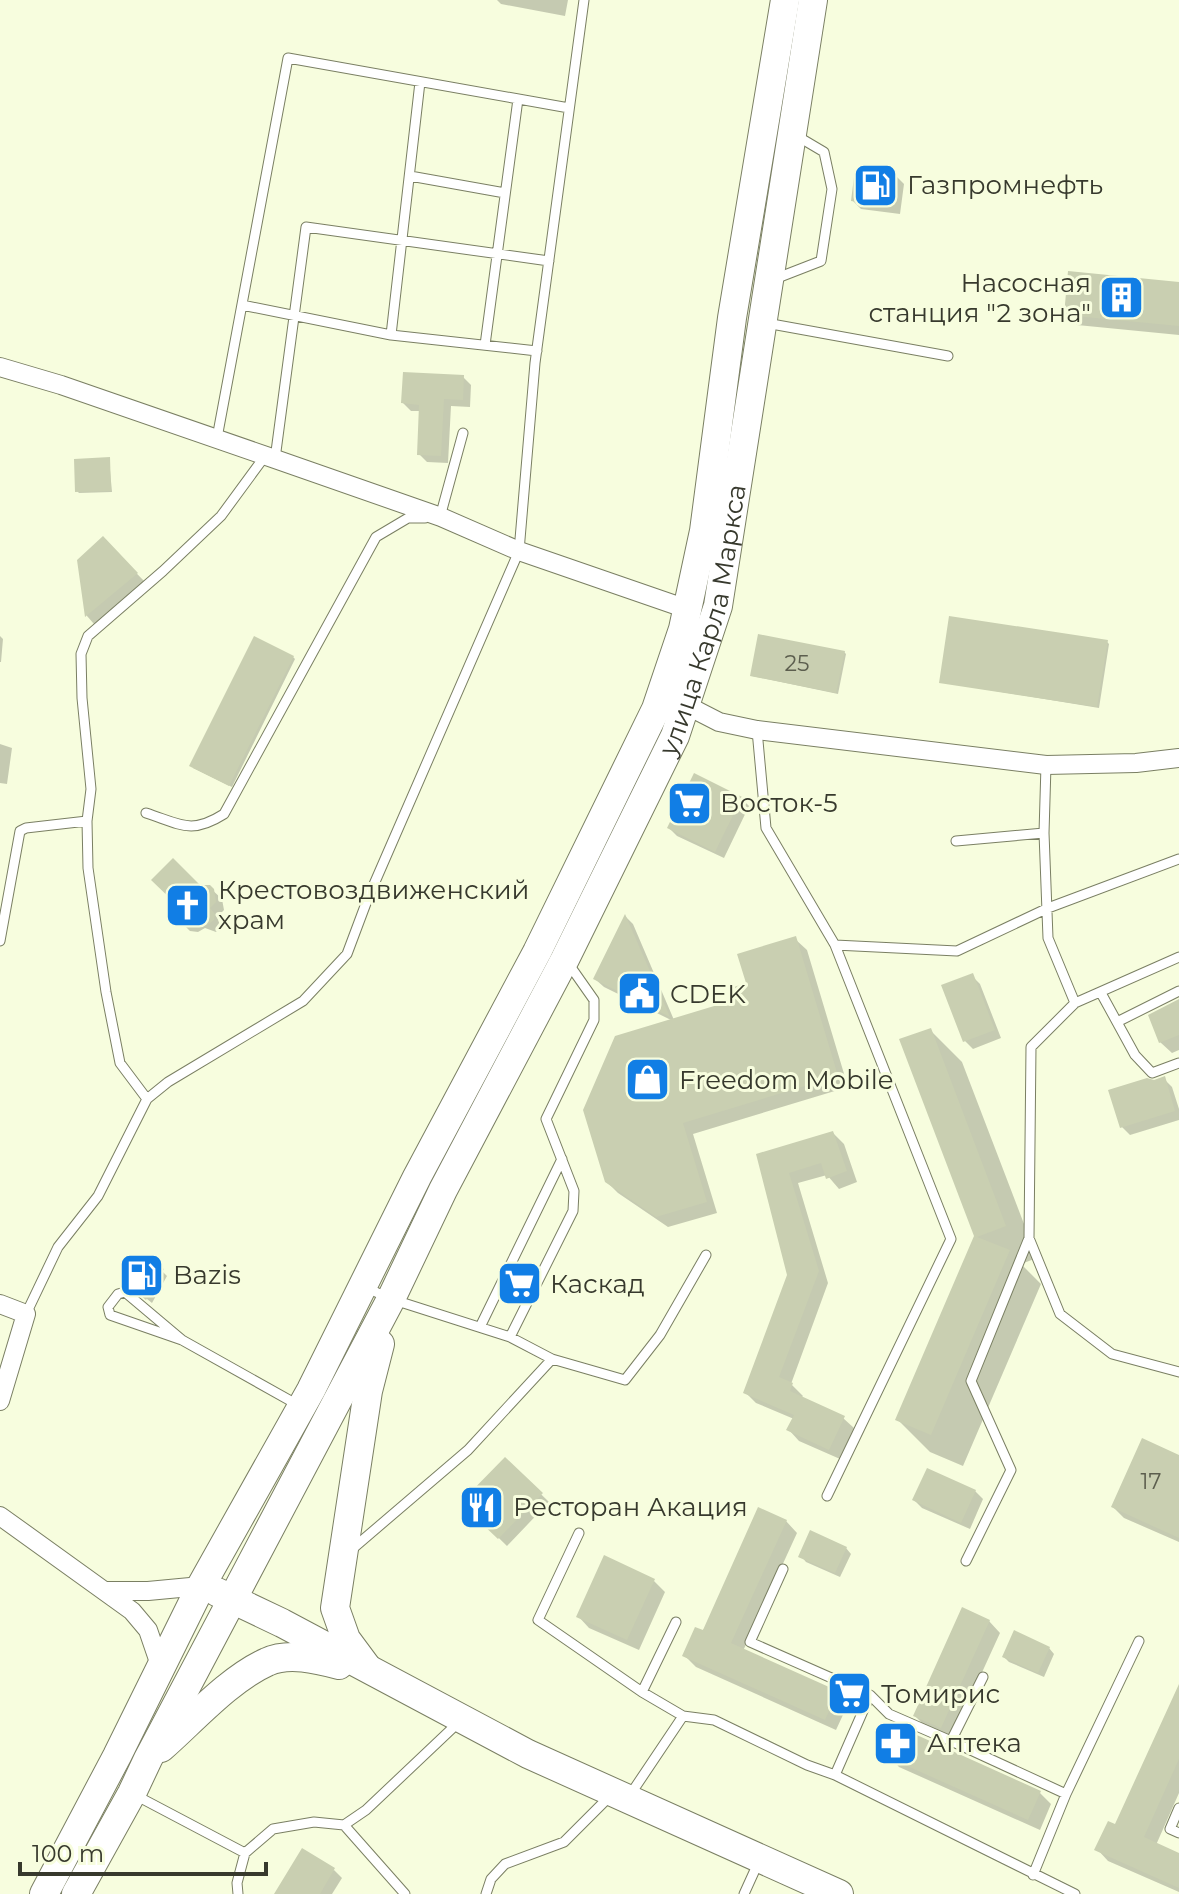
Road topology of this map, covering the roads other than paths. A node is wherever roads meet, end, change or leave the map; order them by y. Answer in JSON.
{"nodes":[{"id":1,"x":584,"y":0,"type":"edge"},
{"id":2,"x":785,"y":0,"type":"edge"},
{"id":3,"x":813,"y":0,"type":"edge"},
{"id":4,"x":420,"y":82,"type":"junction"},
{"id":5,"x":518,"y":99,"type":"junction"},
{"id":6,"x":569,"y":108,"type":"junction"},
{"id":7,"x":791,"y":132,"type":"junction"},
{"id":8,"x":410,"y":176,"type":"junction"},
{"id":9,"x":505,"y":193,"type":"junction"},
{"id":10,"x":402,"y":240,"type":"junction"},
{"id":11,"x":496,"y":254,"type":"junction"},
{"id":12,"x":549,"y":261,"type":"junction"},
{"id":13,"x":769,"y":282,"type":"junction"},
{"id":14,"x":242,"y":305,"type":"junction"},
{"id":15,"x":293,"y":315,"type":"junction"},
{"id":16,"x":763,"y":323,"type":"junction"},
{"id":17,"x":391,"y":335,"type":"junction"},
{"id":18,"x":485,"y":345,"type":"junction"},
{"id":19,"x":537,"y":351,"type":"junction"},
{"id":20,"x":948,"y":356,"type":"dead end"},
{"id":21,"x":0,"y":367,"type":"edge"},
{"id":22,"x":463,"y":433,"type":"dead end"},
{"id":23,"x":217,"y":439,"type":"junction"},
{"id":24,"x":270,"y":458,"type":"junction"},
{"id":25,"x":441,"y":517,"type":"junction"},
{"id":26,"x":519,"y":551,"type":"junction"},
{"id":27,"x":687,"y":609,"type":"junction"},
{"id":28,"x":674,"y":700,"type":"junction"},
{"id":29,"x":757,"y":730,"type":"junction"},
{"id":30,"x":1179,"y":758,"type":"edge"},
{"id":31,"x":1046,"y":765,"type":"junction"},
{"id":32,"x":146,"y":813,"type":"dead end"},
{"id":33,"x":87,"y":821,"type":"junction"},
{"id":34,"x":1044,"y":833,"type":"junction"},
{"id":35,"x":956,"y":841,"type":"dead end"},
{"id":36,"x":1179,"y":859,"type":"edge"},
{"id":37,"x":1048,"y":908,"type":"junction"},
{"id":38,"x":0,"y":941,"type":"edge"},
{"id":39,"x":835,"y":945,"type":"junction"},
{"id":40,"x":1179,"y":957,"type":"edge"},
{"id":41,"x":565,"y":959,"type":"junction"},
{"id":42,"x":1179,"y":991,"type":"edge"},
{"id":43,"x":1101,"y":993,"type":"junction"},
{"id":44,"x":1075,"y":1003,"type":"junction"},
{"id":45,"x":1117,"y":1022,"type":"junction"},
{"id":46,"x":1179,"y":1063,"type":"edge"},
{"id":47,"x":147,"y":1099,"type":"junction"},
{"id":48,"x":562,"y":1159,"type":"junction"},
{"id":49,"x":1029,"y":1238,"type":"junction"},
{"id":50,"x":706,"y":1255,"type":"dead end"},
{"id":51,"x":362,"y":1286,"type":"junction"},
{"id":52,"x":391,"y":1299,"type":"junction"},
{"id":53,"x":0,"y":1304,"type":"edge"},
{"id":54,"x":26,"y":1314,"type":"junction"},
{"id":55,"x":480,"y":1327,"type":"junction"},
{"id":56,"x":510,"y":1337,"type":"junction"},
{"id":57,"x":182,"y":1340,"type":"junction"},
{"id":58,"x":552,"y":1359,"type":"junction"},
{"id":59,"x":1179,"y":1372,"type":"edge"},
{"id":60,"x":0,"y":1401,"type":"edge"},
{"id":61,"x":300,"y":1406,"type":"junction"},
{"id":62,"x":827,"y":1496,"type":"dead end"},
{"id":63,"x":0,"y":1516,"type":"edge"},
{"id":64,"x":579,"y":1533,"type":"dead end"},
{"id":65,"x":342,"y":1557,"type":"junction"},
{"id":66,"x":966,"y":1561,"type":"dead end"},
{"id":67,"x":783,"y":1569,"type":"dead end"},
{"id":68,"x":201,"y":1586,"type":"junction"},
{"id":69,"x":104,"y":1591,"type":"junction"},
{"id":70,"x":235,"y":1599,"type":"junction"},
{"id":71,"x":676,"y":1622,"type":"dead end"},
{"id":72,"x":1139,"y":1641,"type":"dead end"},
{"id":73,"x":160,"y":1665,"type":"junction"},
{"id":74,"x":371,"y":1673,"type":"junction"},
{"id":75,"x":983,"y":1677,"type":"dead end"},
{"id":76,"x":642,"y":1692,"type":"junction"},
{"id":77,"x":870,"y":1695,"type":"junction"},
{"id":78,"x":683,"y":1716,"type":"junction"},
{"id":79,"x":463,"y":1719,"type":"junction"},
{"id":80,"x":951,"y":1741,"type":"junction"},
{"id":81,"x":148,"y":1759,"type":"junction"},
{"id":82,"x":835,"y":1775,"type":"junction"},
{"id":83,"x":132,"y":1793,"type":"junction"},
{"id":84,"x":621,"y":1794,"type":"junction"},
{"id":85,"x":1066,"y":1794,"type":"junction"},
{"id":86,"x":1179,"y":1808,"type":"edge"},
{"id":87,"x":344,"y":1825,"type":"junction"},
{"id":88,"x":1179,"y":1833,"type":"edge"},
{"id":89,"x":245,"y":1853,"type":"junction"},
{"id":90,"x":760,"y":1858,"type":"junction"},
{"id":91,"x":1033,"y":1875,"type":"junction"},
{"id":92,"x":44,"y":1894,"type":"edge"},
{"id":93,"x":76,"y":1894,"type":"edge"},
{"id":94,"x":238,"y":1894,"type":"edge"},
{"id":95,"x":405,"y":1894,"type":"edge"},
{"id":96,"x":486,"y":1894,"type":"edge"},
{"id":97,"x":744,"y":1894,"type":"edge"},
{"id":98,"x":839,"y":1894,"type":"edge"},
{"id":99,"x":1075,"y":1894,"type":"edge"}],
"edges":[{"from":1,"to":6,"type":"lane"},
{"from":2,"to":27,"type":"main road","name":"улица Карла Маркса"},
{"from":3,"to":7,"type":"main road","name":"улица Карла Маркса"},
{"from":4,"to":5,"type":"lane"},
{"from":4,"to":8,"type":"lane"},
{"from":4,"to":14,"type":"lane"},
{"from":5,"to":6,"type":"lane"},
{"from":5,"to":9,"type":"lane"},
{"from":6,"to":12,"type":"lane"},
{"from":7,"to":13,"type":"main road","name":"улица Карла Маркса"},
{"from":7,"to":13,"type":"lane"},
{"from":8,"to":9,"type":"lane"},
{"from":8,"to":10,"type":"lane"},
{"from":9,"to":11,"type":"lane"},
{"from":10,"to":11,"type":"lane"},
{"from":10,"to":15,"type":"lane"},
{"from":10,"to":17,"type":"lane"},
{"from":11,"to":12,"type":"lane"},
{"from":11,"to":18,"type":"lane"},
{"from":12,"to":19,"type":"lane"},
{"from":13,"to":16,"type":"main road","name":"улица Карла Маркса"},
{"from":14,"to":15,"type":"lane"},
{"from":14,"to":23,"type":"lane"},
{"from":15,"to":17,"type":"lane"},
{"from":15,"to":24,"type":"lane"},
{"from":16,"to":20,"type":"lane"},
{"from":16,"to":28,"type":"main road","name":"улица Карла Маркса"},
{"from":17,"to":18,"type":"lane"},
{"from":18,"to":19,"type":"lane"},
{"from":19,"to":26,"type":"lane"},
{"from":21,"to":23,"type":"street"},
{"from":22,"to":25,"type":"lane"},
{"from":23,"to":24,"type":"street"},
{"from":24,"to":25,"type":"street"},
{"from":24,"to":33,"type":"lane"},
{"from":25,"to":26,"type":"street"},
{"from":25,"to":32,"type":"lane"},
{"from":26,"to":27,"type":"street"},
{"from":26,"to":47,"type":"lane"},
{"from":27,"to":28,"type":"main road","name":"улица Карла Маркса"},
{"from":28,"to":29,"type":"street"},
{"from":28,"to":41,"type":"main road","name":"улица Карла Маркса"},
{"from":28,"to":51,"type":"main road","name":"улица Карла Маркса"},
{"from":29,"to":31,"type":"street"},
{"from":29,"to":39,"type":"lane"},
{"from":30,"to":31,"type":"street"},
{"from":31,"to":34,"type":"lane"},
{"from":33,"to":38,"type":"lane"},
{"from":33,"to":47,"type":"lane"},
{"from":34,"to":35,"type":"lane"},
{"from":34,"to":37,"type":"lane"},
{"from":36,"to":37,"type":"lane"},
{"from":37,"to":39,"type":"lane"},
{"from":37,"to":44,"type":"lane"},
{"from":39,"to":62,"type":"lane"},
{"from":40,"to":43,"type":"lane"},
{"from":41,"to":48,"type":"lane"},
{"from":41,"to":52,"type":"main road","name":"улица Карла Маркса"},
{"from":42,"to":45,"type":"lane"},
{"from":43,"to":44,"type":"lane"},
{"from":43,"to":45,"type":"lane"},
{"from":44,"to":49,"type":"lane"},
{"from":45,"to":46,"type":"lane"},
{"from":47,"to":54,"type":"lane"},
{"from":48,"to":55,"type":"lane"},
{"from":48,"to":56,"type":"lane"},
{"from":49,"to":59,"type":"lane"},
{"from":49,"to":66,"type":"lane"},
{"from":50,"to":58,"type":"lane"},
{"from":51,"to":52,"type":"lane"},
{"from":51,"to":61,"type":"main road","name":"улица Карла Маркса"},
{"from":52,"to":55,"type":"lane"},
{"from":52,"to":65,"type":"main road"},
{"from":52,"to":70,"type":"main road"},
{"from":53,"to":54,"type":"street"},
{"from":54,"to":60,"type":"street"},
{"from":55,"to":56,"type":"lane"},
{"from":56,"to":58,"type":"lane"},
{"from":57,"to":57,"type":"lane"},
{"from":57,"to":61,"type":"lane"},
{"from":58,"to":65,"type":"lane"},
{"from":61,"to":68,"type":"main road","name":"улица Карла Маркса"},
{"from":63,"to":69,"type":"street"},
{"from":64,"to":76,"type":"lane"},
{"from":65,"to":74,"type":"main road"},
{"from":67,"to":77,"type":"lane"},
{"from":68,"to":69,"type":"street"},
{"from":68,"to":70,"type":"main road"},
{"from":68,"to":73,"type":"main road"},
{"from":69,"to":73,"type":"street"},
{"from":70,"to":74,"type":"main road"},
{"from":70,"to":81,"type":"main road"},
{"from":71,"to":76,"type":"lane"},
{"from":72,"to":85,"type":"lane"},
{"from":73,"to":92,"type":"main road"},
{"from":74,"to":79,"type":"main road"},
{"from":74,"to":81,"type":"main road"},
{"from":75,"to":80,"type":"lane"},
{"from":76,"to":78,"type":"lane"},
{"from":77,"to":80,"type":"lane"},
{"from":77,"to":82,"type":"lane"},
{"from":78,"to":82,"type":"lane"},
{"from":78,"to":84,"type":"lane"},
{"from":79,"to":84,"type":"main road"},
{"from":79,"to":87,"type":"lane"},
{"from":80,"to":85,"type":"lane"},
{"from":81,"to":83,"type":"main road"},
{"from":82,"to":91,"type":"lane"},
{"from":83,"to":89,"type":"lane"},
{"from":83,"to":93,"type":"main road"},
{"from":84,"to":90,"type":"main road"},
{"from":84,"to":96,"type":"lane"},
{"from":85,"to":91,"type":"lane"},
{"from":86,"to":88,"type":"lane"},
{"from":87,"to":89,"type":"lane"},
{"from":87,"to":95,"type":"lane"},
{"from":89,"to":94,"type":"lane"},
{"from":90,"to":97,"type":"lane"},
{"from":90,"to":98,"type":"main road"},
{"from":91,"to":99,"type":"lane"}]}
